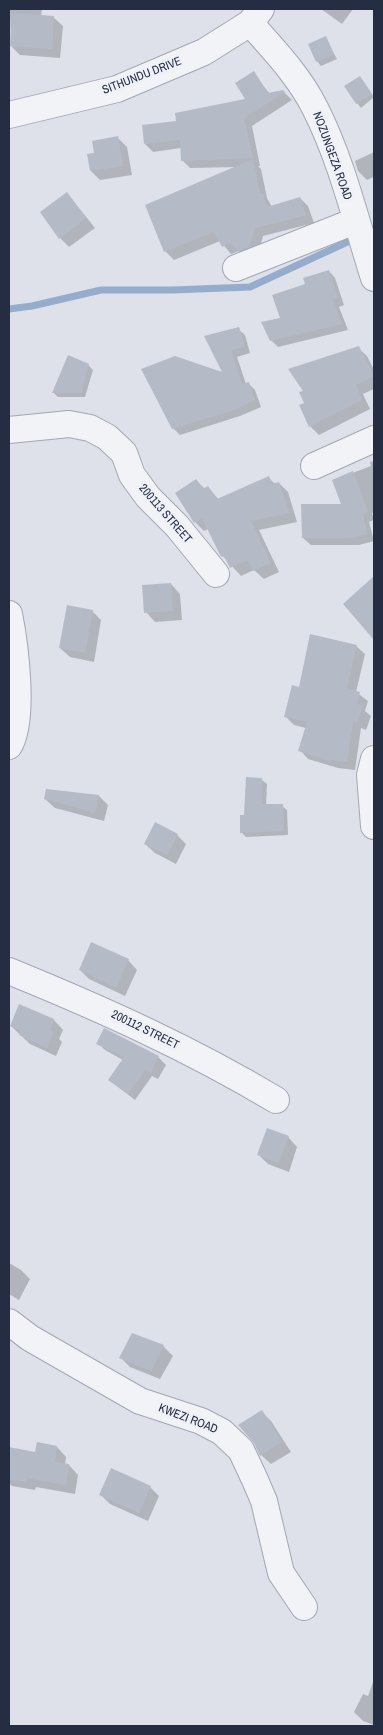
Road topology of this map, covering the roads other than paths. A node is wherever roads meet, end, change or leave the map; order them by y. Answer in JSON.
{"nodes":[{"id":1,"x":256,"y":16,"type":"edge"},
{"id":2,"x":9,"y":115,"type":"edge"},
{"id":3,"x":355,"y":221,"type":"junction"},
{"id":4,"x":236,"y":268,"type":"dead end"},
{"id":5,"x":374,"y":278,"type":"edge"},
{"id":6,"x":9,"y":430,"type":"edge"},
{"id":7,"x":374,"y":440,"type":"edge"},
{"id":8,"x":314,"y":466,"type":"dead end"},
{"id":9,"x":216,"y":574,"type":"dead end"},
{"id":10,"x":9,"y":614,"type":"edge"},
{"id":11,"x":9,"y":746,"type":"edge"},
{"id":12,"x":374,"y":759,"type":"edge"},
{"id":13,"x":374,"y":826,"type":"edge"},
{"id":14,"x":9,"y":971,"type":"edge"},
{"id":15,"x":276,"y":1100,"type":"dead end"},
{"id":16,"x":9,"y":1322,"type":"edge"},
{"id":17,"x":304,"y":1607,"type":"dead end"}],
"edges":[{"from":1,"to":2,"type":"street","name":"SITHUNDU DRIVE"},
{"from":1,"to":3,"type":"street","name":"NOZUNGEZA ROAD"},
{"from":3,"to":4,"type":"street"},
{"from":3,"to":5,"type":"street","name":"NOZUNGEZA ROAD"},
{"from":6,"to":9,"type":"street","name":"200113 STREET"},
{"from":7,"to":8,"type":"street"},
{"from":10,"to":11,"type":"street"},
{"from":12,"to":13,"type":"street"},
{"from":14,"to":15,"type":"street","name":"200112 STREET"},
{"from":16,"to":17,"type":"street","name":"KWEZI ROAD"}]}
